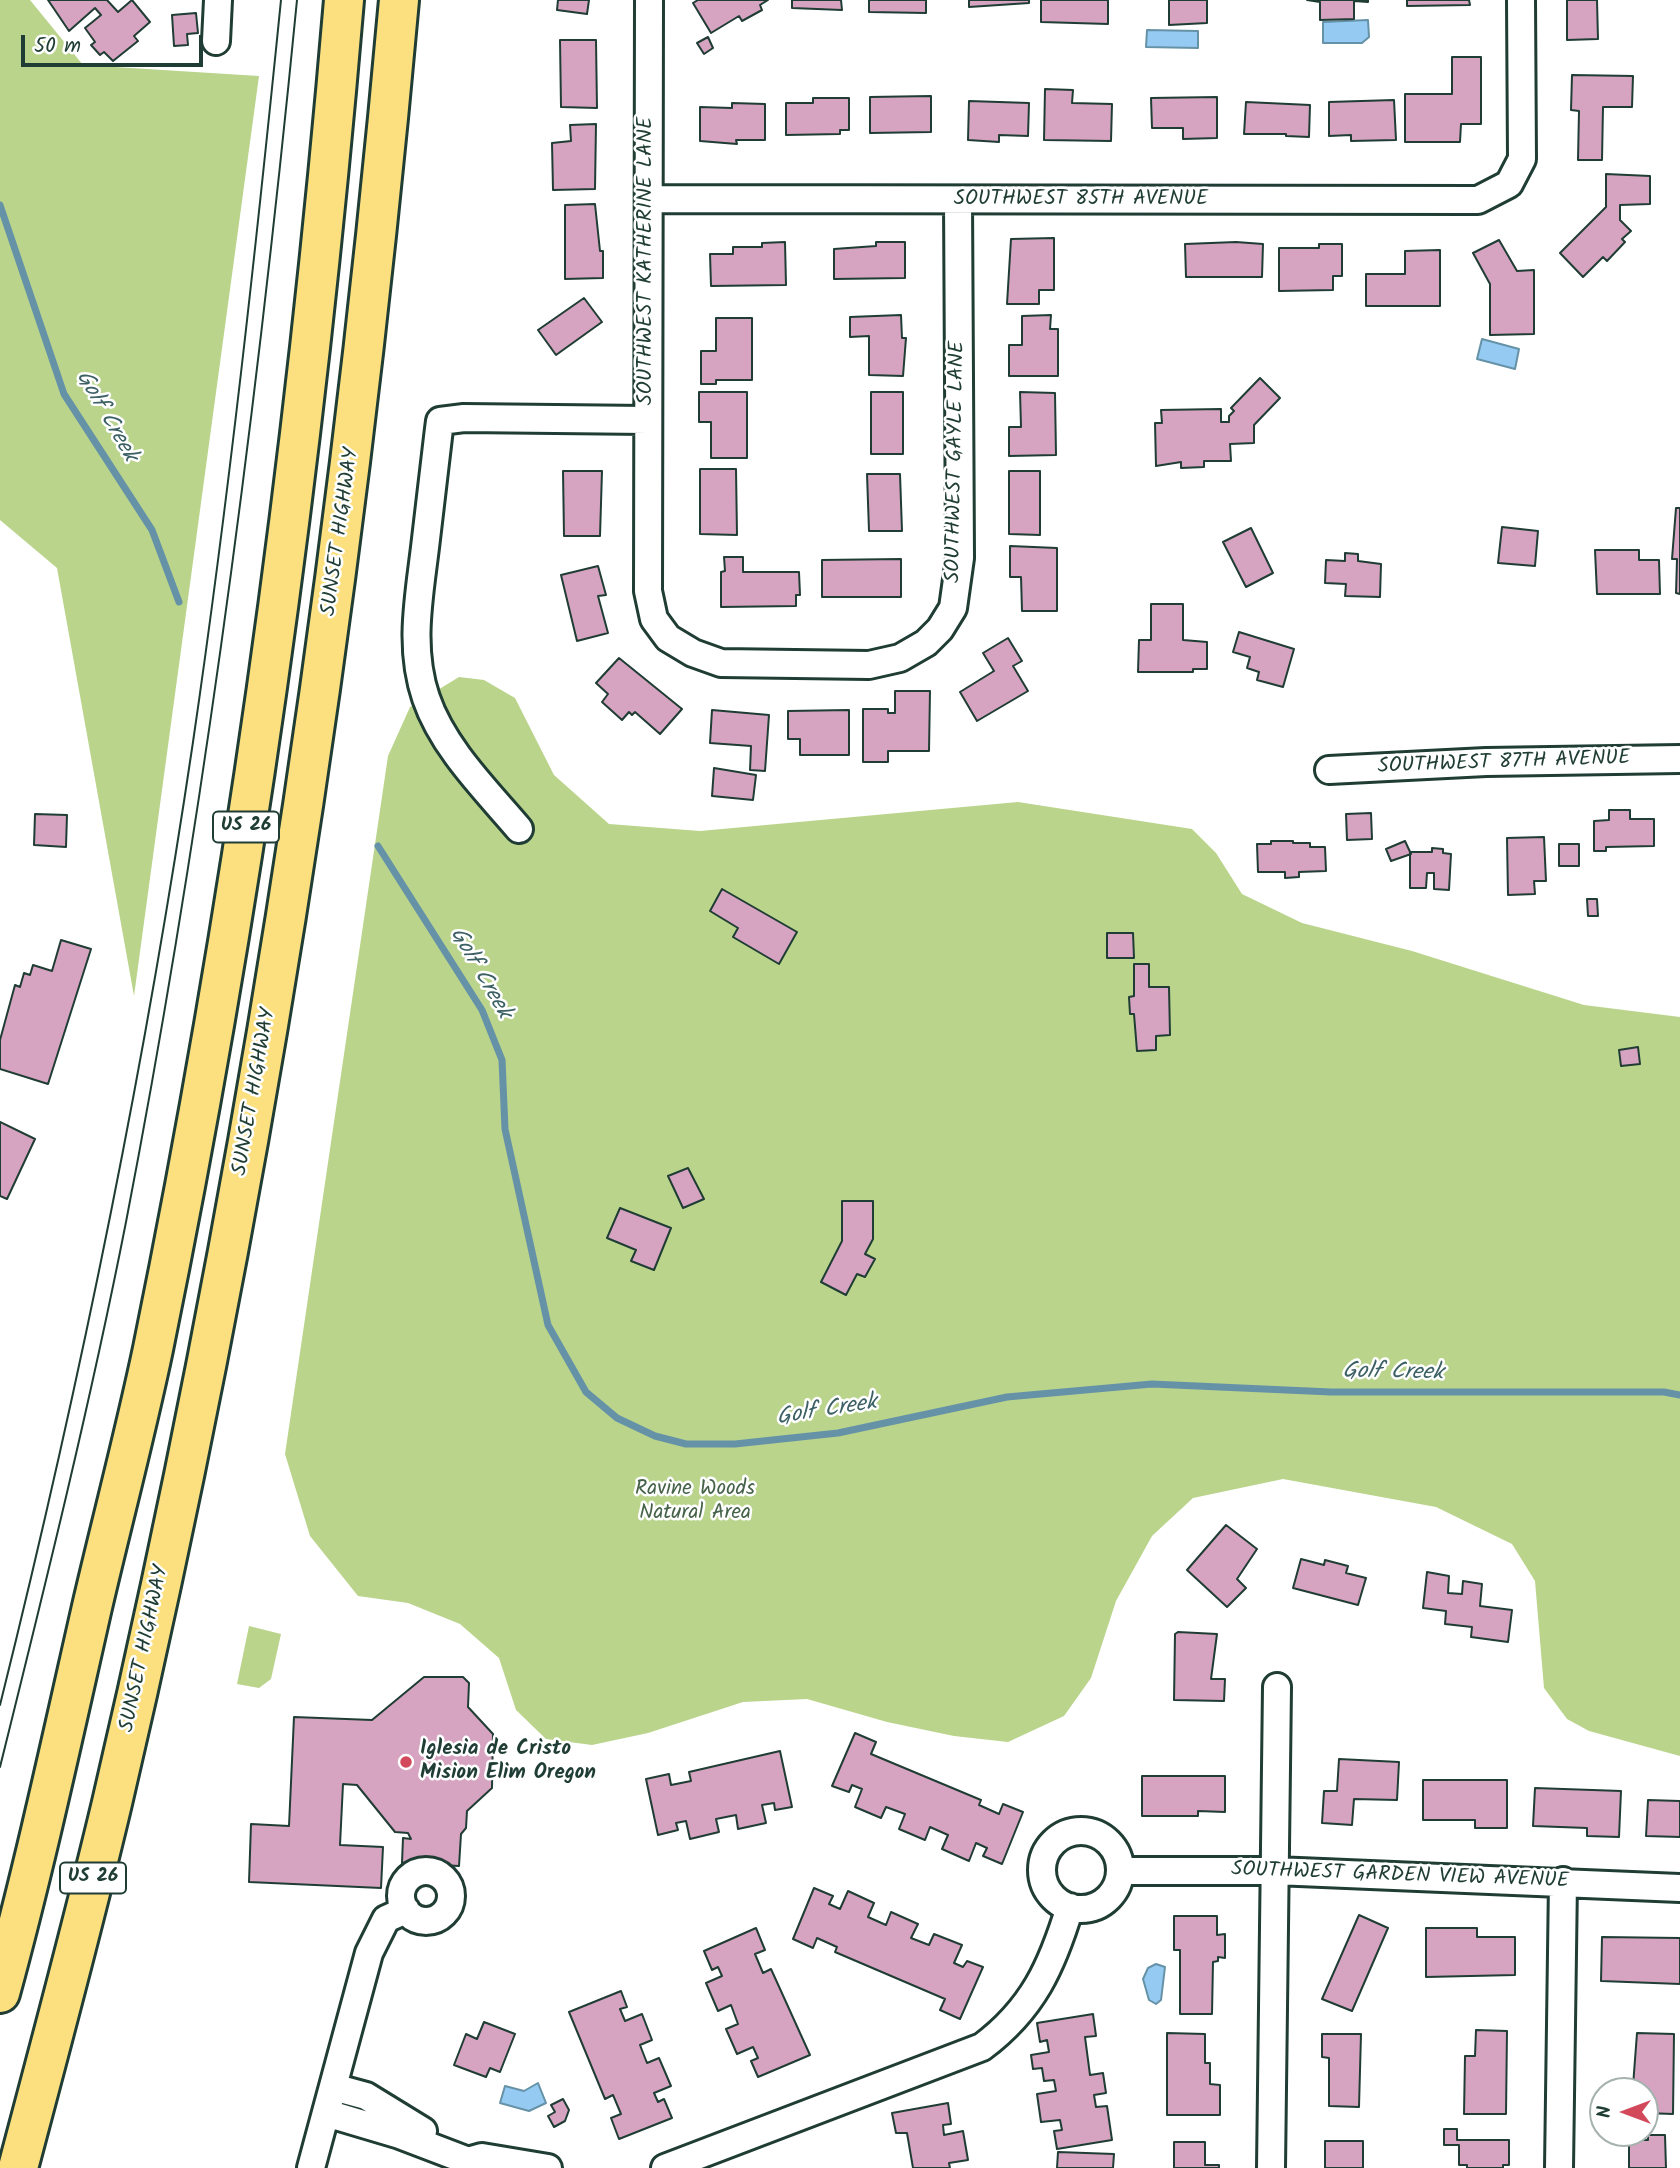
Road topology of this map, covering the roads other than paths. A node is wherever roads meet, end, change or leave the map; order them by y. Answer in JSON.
{"nodes":[{"id":1,"x":218,"y":0,"type":"edge"},
{"id":2,"x":344,"y":0,"type":"edge"},
{"id":3,"x":399,"y":0,"type":"edge"},
{"id":4,"x":649,"y":0,"type":"edge"},
{"id":5,"x":1521,"y":0,"type":"edge"},
{"id":6,"x":216,"y":41,"type":"dead end"},
{"id":7,"x":649,"y":199,"type":"junction"},
{"id":8,"x":958,"y":200,"type":"junction"},
{"id":9,"x":647,"y":420,"type":"junction"},
{"id":10,"x":1680,"y":759,"type":"edge"},
{"id":11,"x":1329,"y":770,"type":"dead end"},
{"id":12,"x":519,"y":829,"type":"dead end"},
{"id":13,"x":1277,"y":1687,"type":"dead end"},
{"id":14,"x":1120,"y":1871,"type":"junction"},
{"id":15,"x":1275,"y":1871,"type":"junction"},
{"id":16,"x":1563,"y":1881,"type":"junction"},
{"id":17,"x":1680,"y":1888,"type":"edge"},
{"id":18,"x":1070,"y":1907,"type":"junction"},
{"id":19,"x":406,"y":1910,"type":"dead end"},
{"id":20,"x":0,"y":1993,"type":"edge"},
{"id":21,"x":333,"y":2087,"type":"junction"},
{"id":22,"x":326,"y":2113,"type":"junction"},
{"id":23,"x":482,"y":2157,"type":"junction"},
{"id":24,"x":18,"y":2168,"type":"edge"},
{"id":25,"x":311,"y":2168,"type":"edge"},
{"id":26,"x":548,"y":2168,"type":"edge"},
{"id":27,"x":665,"y":2168,"type":"edge"},
{"id":28,"x":1271,"y":2168,"type":"edge"},
{"id":29,"x":1559,"y":2168,"type":"edge"}],
"edges":[{"from":1,"to":6,"type":"street"},
{"from":2,"to":20,"type":"highway","number":"US 26"},
{"from":3,"to":24,"type":"highway","name":"SUNSET HIGHWAY","number":"US 26"},
{"from":4,"to":7,"type":"street","name":"SOUTHWEST KATHERINE LANE"},
{"from":5,"to":8,"type":"street","name":"SOUTHWEST 85TH AVENUE"},
{"from":7,"to":8,"type":"street","name":"SOUTHWEST 85TH AVENUE"},
{"from":7,"to":9,"type":"street","name":"SOUTHWEST KATHERINE LANE"},
{"from":8,"to":9,"type":"street","name":"SOUTHWEST GAYLE LANE"},
{"from":9,"to":12,"type":"street","name":"SOUTHWEST KATHERINE LANE"},
{"from":10,"to":11,"type":"street","name":"SOUTHWEST 87TH AVENUE"},
{"from":13,"to":15,"type":"street"},
{"from":14,"to":15,"type":"street","name":"SOUTHWEST GARDEN VIEW AVENUE"},
{"from":14,"to":18,"type":"street"},
{"from":14,"to":18,"type":"street"},
{"from":15,"to":16,"type":"street","name":"SOUTHWEST GARDEN VIEW AVENUE"},
{"from":15,"to":28,"type":"street"},
{"from":16,"to":17,"type":"street","name":"SOUTHWEST GARDEN VIEW AVENUE"},
{"from":16,"to":29,"type":"street"},
{"from":18,"to":27,"type":"street"},
{"from":19,"to":21,"type":"street"},
{"from":21,"to":22,"type":"street"},
{"from":21,"to":23,"type":"street"},
{"from":22,"to":23,"type":"street"},
{"from":22,"to":25,"type":"street"},
{"from":23,"to":26,"type":"street"}]}
